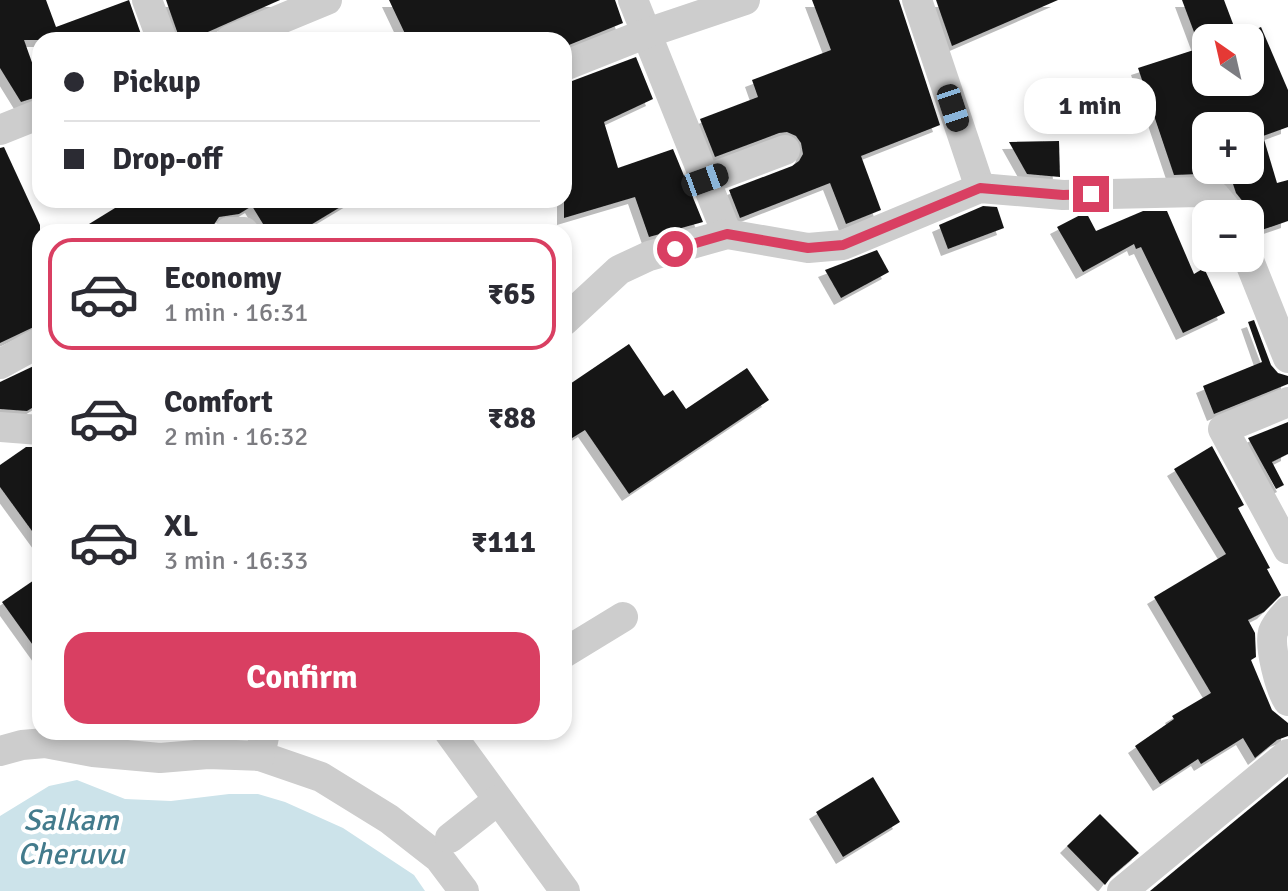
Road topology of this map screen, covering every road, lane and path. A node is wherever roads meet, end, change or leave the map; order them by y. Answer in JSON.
{"nodes":[{"id":1,"x":147,"y":0,"type":"edge"},
{"id":2,"x":327,"y":0,"type":"edge"},
{"id":3,"x":633,"y":0,"type":"edge"},
{"id":4,"x":745,"y":0,"type":"edge"},
{"id":5,"x":917,"y":0,"type":"edge"},
{"id":6,"x":159,"y":32,"type":"edge"},
{"id":7,"x":249,"y":32,"type":"edge"},
{"id":8,"x":647,"y":33,"type":"junction"},
{"id":9,"x":572,"y":63,"type":"edge"},
{"id":10,"x":32,"y":117,"type":"edge"},
{"id":11,"x":0,"y":130,"type":"edge"},
{"id":12,"x":785,"y":150,"type":"dead end"},
{"id":13,"x":705,"y":180,"type":"junction"},
{"id":14,"x":980,"y":188,"type":"junction"},
{"id":15,"x":1218,"y":200,"type":"edge"},
{"id":16,"x":727,"y":234,"type":"junction"},
{"id":17,"x":1254,"y":272,"type":"edge"},
{"id":18,"x":572,"y":314,"type":"edge"},
{"id":19,"x":32,"y":346,"type":"edge"},
{"id":20,"x":1288,"y":358,"type":"edge"},
{"id":21,"x":0,"y":364,"type":"edge"},
{"id":22,"x":1288,"y":402,"type":"edge"},
{"id":23,"x":0,"y":427,"type":"edge"},
{"id":24,"x":32,"y":429,"type":"edge"},
{"id":25,"x":1288,"y":549,"type":"edge"},
{"id":26,"x":1288,"y":611,"type":"edge"},
{"id":27,"x":623,"y":617,"type":"dead end"},
{"id":28,"x":572,"y":648,"type":"edge"},
{"id":29,"x":1288,"y":701,"type":"edge"},
{"id":30,"x":455,"y":740,"type":"edge"},
{"id":31,"x":262,"y":744,"type":"edge"},
{"id":32,"x":0,"y":751,"type":"edge"},
{"id":33,"x":1288,"y":754,"type":"edge"},
{"id":34,"x":498,"y":800,"type":"junction"},
{"id":35,"x":450,"y":838,"type":"dead end"},
{"id":36,"x":464,"y":891,"type":"edge"},
{"id":37,"x":565,"y":891,"type":"edge"},
{"id":38,"x":1122,"y":891,"type":"edge"}],
"edges":[{"from":1,"to":6,"type":"street"},
{"from":2,"to":7,"type":"street"},
{"from":3,"to":8,"type":"street"},
{"from":4,"to":8,"type":"street"},
{"from":5,"to":14,"type":"street"},
{"from":8,"to":9,"type":"street"},
{"from":8,"to":13,"type":"street"},
{"from":10,"to":11,"type":"street"},
{"from":12,"to":13,"type":"street"},
{"from":13,"to":16,"type":"street"},
{"from":14,"to":15,"type":"street"},
{"from":14,"to":16,"type":"street"},
{"from":16,"to":18,"type":"street"},
{"from":17,"to":20,"type":"street"},
{"from":19,"to":21,"type":"street"},
{"from":22,"to":25,"type":"street"},
{"from":23,"to":24,"type":"street"},
{"from":26,"to":29,"type":"street"},
{"from":27,"to":28,"type":"street"},
{"from":30,"to":34,"type":"street"},
{"from":31,"to":32,"type":"street"},
{"from":31,"to":36,"type":"street"},
{"from":33,"to":38,"type":"street"},
{"from":34,"to":35,"type":"street"},
{"from":34,"to":37,"type":"street"}]}
